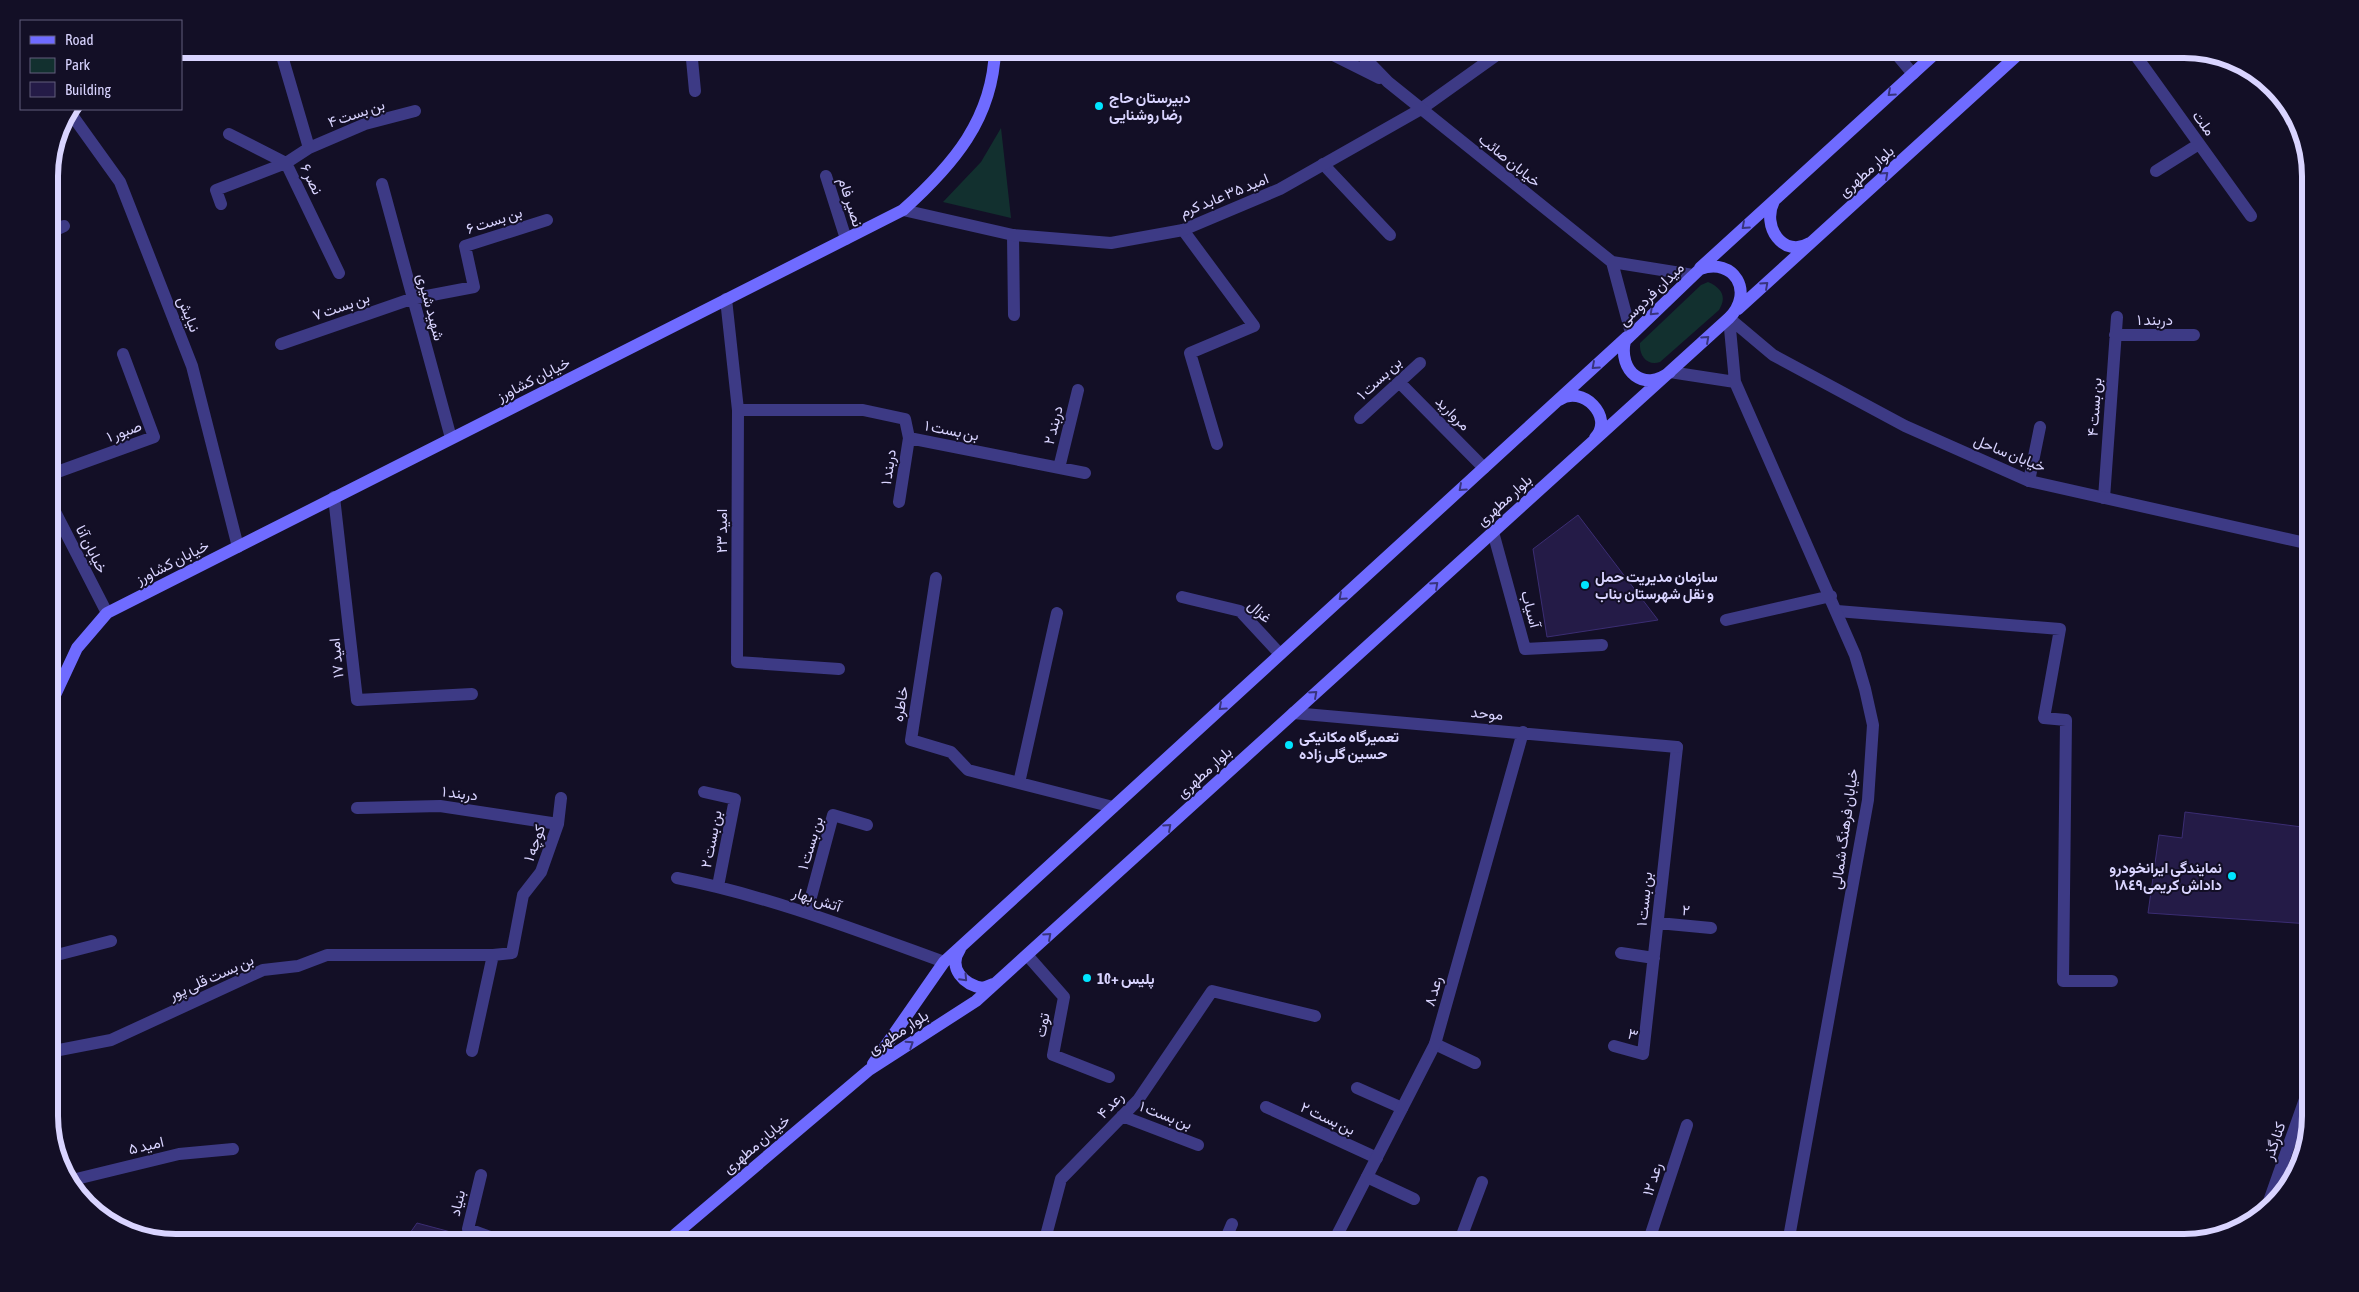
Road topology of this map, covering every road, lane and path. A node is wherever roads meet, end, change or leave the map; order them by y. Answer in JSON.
{"nodes":[{"id":1,"x":283,"y":58,"type":"edge"},
{"id":2,"x":693,"y":58,"type":"edge"},
{"id":3,"x":995,"y":58,"type":"edge"},
{"id":4,"x":1339,"y":58,"type":"edge"},
{"id":5,"x":1365,"y":58,"type":"edge"},
{"id":6,"x":1492,"y":58,"type":"edge"},
{"id":7,"x":1900,"y":58,"type":"edge"},
{"id":8,"x":1930,"y":58,"type":"edge"},
{"id":9,"x":2014,"y":58,"type":"edge"},
{"id":10,"x":2137,"y":58,"type":"edge"},
{"id":11,"x":1913,"y":74,"type":"junction"},
{"id":12,"x":1388,"y":82,"type":"junction"},
{"id":13,"x":695,"y":91,"type":"dead end"},
{"id":14,"x":1421,"y":109,"type":"junction"},
{"id":15,"x":415,"y":111,"type":"dead end"},
{"id":16,"x":73,"y":116,"type":"edge"},
{"id":17,"x":228,"y":134,"type":"dead end"},
{"id":18,"x":2199,"y":144,"type":"junction"},
{"id":19,"x":309,"y":148,"type":"junction"},
{"id":20,"x":286,"y":163,"type":"junction"},
{"id":21,"x":1323,"y":164,"type":"junction"},
{"id":22,"x":2156,"y":171,"type":"dead end"},
{"id":23,"x":826,"y":176,"type":"dead end"},
{"id":24,"x":382,"y":184,"type":"dead end"},
{"id":25,"x":1775,"y":199,"type":"junction"},
{"id":26,"x":221,"y":204,"type":"dead end"},
{"id":27,"x":903,"y":210,"type":"junction"},
{"id":28,"x":2251,"y":216,"type":"dead end"},
{"id":29,"x":547,"y":220,"type":"dead end"},
{"id":30,"x":64,"y":226,"type":"dead end"},
{"id":31,"x":58,"y":229,"type":"edge"},
{"id":32,"x":1183,"y":230,"type":"junction"},
{"id":33,"x":1013,"y":235,"type":"junction"},
{"id":34,"x":1390,"y":235,"type":"dead end"},
{"id":35,"x":846,"y":239,"type":"junction"},
{"id":36,"x":1814,"y":240,"type":"junction"},
{"id":37,"x":1612,"y":262,"type":"junction"},
{"id":38,"x":339,"y":273,"type":"dead end"},
{"id":39,"x":1693,"y":275,"type":"junction"},
{"id":40,"x":411,"y":299,"type":"junction"},
{"id":41,"x":726,"y":299,"type":"junction"},
{"id":42,"x":1014,"y":315,"type":"dead end"},
{"id":43,"x":1729,"y":318,"type":"junction"},
{"id":44,"x":2117,"y":318,"type":"dead end"},
{"id":45,"x":1631,"y":333,"type":"junction"},
{"id":46,"x":2116,"y":335,"type":"junction"},
{"id":47,"x":2194,"y":335,"type":"dead end"},
{"id":48,"x":281,"y":344,"type":"dead end"},
{"id":49,"x":123,"y":354,"type":"dead end"},
{"id":50,"x":1420,"y":363,"type":"dead end"},
{"id":51,"x":1670,"y":372,"type":"junction"},
{"id":52,"x":1399,"y":382,"type":"junction"},
{"id":53,"x":1735,"y":382,"type":"junction"},
{"id":54,"x":1078,"y":390,"type":"dead end"},
{"id":55,"x":1555,"y":402,"type":"junction"},
{"id":56,"x":738,"y":410,"type":"junction"},
{"id":57,"x":1360,"y":418,"type":"dead end"},
{"id":58,"x":2040,"y":427,"type":"dead end"},
{"id":59,"x":451,"y":438,"type":"junction"},
{"id":60,"x":909,"y":438,"type":"junction"},
{"id":61,"x":1592,"y":442,"type":"junction"},
{"id":62,"x":1218,"y":444,"type":"dead end"},
{"id":63,"x":1059,"y":468,"type":"junction"},
{"id":64,"x":1484,"y":468,"type":"junction"},
{"id":65,"x":58,"y":472,"type":"edge"},
{"id":66,"x":1085,"y":473,"type":"dead end"},
{"id":67,"x":2029,"y":482,"type":"junction"},
{"id":68,"x":334,"y":498,"type":"junction"},
{"id":69,"x":2104,"y":498,"type":"junction"},
{"id":70,"x":899,"y":502,"type":"dead end"},
{"id":71,"x":58,"y":518,"type":"edge"},
{"id":72,"x":1493,"y":532,"type":"junction"},
{"id":73,"x":2301,"y":542,"type":"edge"},
{"id":74,"x":238,"y":546,"type":"junction"},
{"id":75,"x":936,"y":578,"type":"dead end"},
{"id":76,"x":1831,"y":596,"type":"junction"},
{"id":77,"x":1182,"y":597,"type":"dead end"},
{"id":78,"x":1837,"y":611,"type":"junction"},
{"id":79,"x":107,"y":613,"type":"junction"},
{"id":80,"x":1057,"y":613,"type":"dead end"},
{"id":81,"x":1726,"y":620,"type":"dead end"},
{"id":82,"x":1602,"y":645,"type":"dead end"},
{"id":83,"x":1280,"y":654,"type":"junction"},
{"id":84,"x":838,"y":669,"type":"dead end"},
{"id":85,"x":58,"y":689,"type":"edge"},
{"id":86,"x":472,"y":694,"type":"dead end"},
{"id":87,"x":1293,"y":713,"type":"junction"},
{"id":88,"x":1523,"y":732,"type":"junction"},
{"id":89,"x":1677,"y":747,"type":"joint"},
{"id":90,"x":1019,"y":783,"type":"junction"},
{"id":91,"x":704,"y":792,"type":"dead end"},
{"id":92,"x":561,"y":798,"type":"dead end"},
{"id":93,"x":1113,"y":807,"type":"junction"},
{"id":94,"x":357,"y":808,"type":"dead end"},
{"id":95,"x":558,"y":824,"type":"junction"},
{"id":96,"x":867,"y":825,"type":"dead end"},
{"id":97,"x":677,"y":878,"type":"dead end"},
{"id":98,"x":718,"y":886,"type":"junction"},
{"id":99,"x":807,"y":912,"type":"junction"},
{"id":100,"x":1658,"y":923,"type":"junction"},
{"id":101,"x":1711,"y":928,"type":"dead end"},
{"id":102,"x":111,"y":941,"type":"dead end"},
{"id":103,"x":964,"y":943,"type":"junction"},
{"id":104,"x":512,"y":952,"type":"joint"},
{"id":105,"x":1621,"y":953,"type":"dead end"},
{"id":106,"x":58,"y":954,"type":"edge"},
{"id":107,"x":493,"y":955,"type":"junction"},
{"id":108,"x":1027,"y":955,"type":"junction"},
{"id":109,"x":1654,"y":958,"type":"junction"},
{"id":110,"x":944,"y":962,"type":"junction"},
{"id":111,"x":999,"y":980,"type":"junction"},
{"id":112,"x":2112,"y":981,"type":"dead end"},
{"id":113,"x":1316,"y":1016,"type":"dead end"},
{"id":114,"x":1435,"y":1044,"type":"junction"},
{"id":115,"x":1614,"y":1046,"type":"dead end"},
{"id":116,"x":58,"y":1050,"type":"edge"},
{"id":117,"x":472,"y":1051,"type":"dead end"},
{"id":118,"x":1643,"y":1054,"type":"joint"},
{"id":119,"x":1475,"y":1063,"type":"dead end"},
{"id":120,"x":869,"y":1070,"type":"junction"},
{"id":121,"x":1109,"y":1077,"type":"dead end"},
{"id":122,"x":1357,"y":1088,"type":"dead end"},
{"id":123,"x":1266,"y":1107,"type":"dead end"},
{"id":124,"x":1402,"y":1108,"type":"junction"},
{"id":125,"x":2302,"y":1108,"type":"edge"},
{"id":126,"x":1122,"y":1116,"type":"junction"},
{"id":127,"x":1687,"y":1125,"type":"dead end"},
{"id":128,"x":1198,"y":1145,"type":"dead end"},
{"id":129,"x":233,"y":1149,"type":"dead end"},
{"id":130,"x":1377,"y":1158,"type":"junction"},
{"id":131,"x":480,"y":1175,"type":"dead end"},
{"id":132,"x":1367,"y":1177,"type":"junction"},
{"id":133,"x":75,"y":1179,"type":"edge"},
{"id":134,"x":1482,"y":1182,"type":"dead end"},
{"id":135,"x":2271,"y":1195,"type":"edge"},
{"id":136,"x":1414,"y":1199,"type":"dead end"},
{"id":137,"x":1232,"y":1224,"type":"dead end"},
{"id":138,"x":482,"y":1234,"type":"edge"},
{"id":139,"x":676,"y":1234,"type":"edge"},
{"id":140,"x":1047,"y":1234,"type":"edge"},
{"id":141,"x":1228,"y":1234,"type":"edge"},
{"id":142,"x":1338,"y":1234,"type":"edge"},
{"id":143,"x":1462,"y":1234,"type":"edge"},
{"id":144,"x":1651,"y":1234,"type":"edge"},
{"id":145,"x":1790,"y":1234,"type":"edge"}],
"edges":[{"from":1,"to":19,"type":"street","name":"نصر ۶"},
{"from":2,"to":13,"type":"street"},
{"from":3,"to":27,"type":"main road","name":"خیابان کشاورز"},
{"from":4,"to":12,"type":"street","name":"خیابان صائب"},
{"from":5,"to":12,"type":"street","name":"خیابان صائب"},
{"from":6,"to":14,"type":"street","name":"امید ۳۵ عابد کرم"},
{"from":7,"to":11,"type":"street"},
{"from":8,"to":11,"type":"main road"},
{"from":36,"to":9,"type":"main road","name":"بلوار مطهری","one_way":true},
{"from":10,"to":18,"type":"street","name":"ملت"},
{"from":11,"to":25,"type":"main road","one_way":true},
{"from":12,"to":14,"type":"street","name":"خیابان صائب"},
{"from":14,"to":21,"type":"street","name":"امید ۳۵ عابد کرم"},
{"from":14,"to":37,"type":"street","name":"خیابان صائب"},
{"from":15,"to":19,"type":"street","name":"بن بست ۴"},
{"from":16,"to":74,"type":"street","name":"نیایش"},
{"from":17,"to":20,"type":"street"},
{"from":18,"to":22,"type":"street"},
{"from":18,"to":28,"type":"street","name":"ملت"},
{"from":19,"to":20,"type":"street","name":"نصر ۶"},
{"from":20,"to":26,"type":"street"},
{"from":20,"to":38,"type":"street","name":"نصر ۶"},
{"from":21,"to":32,"type":"street","name":"امید ۳۵ عابد کرم"},
{"from":21,"to":34,"type":"street"},
{"from":23,"to":35,"type":"street","name":"نصیر فام"},
{"from":24,"to":40,"type":"street","name":"شهید شیری"},
{"from":25,"to":36,"type":"main road"},
{"from":25,"to":39,"type":"main road","one_way":true},
{"from":27,"to":33,"type":"street","name":"امید ۳۵ عابد کرم"},
{"from":27,"to":35,"type":"main road","name":"خیابان کشاورز"},
{"from":29,"to":40,"type":"street","name":"بن بست ۶"},
{"from":30,"to":31,"type":"street"},
{"from":32,"to":33,"type":"street","name":"امید ۳۵ عابد کرم"},
{"from":32,"to":62,"type":"street"},
{"from":33,"to":42,"type":"street"},
{"from":35,"to":41,"type":"main road","name":"خیابان کشاورز"},
{"from":43,"to":36,"type":"main road","name":"بلوار مطهری","one_way":true},
{"from":37,"to":39,"type":"street","name":"خیابان صائب"},
{"from":37,"to":45,"type":"street"},
{"from":39,"to":43,"type":"main road","name":"میدان فردوسی"},
{"from":39,"to":45,"type":"main road","name":"میدان فردوسی","one_way":true},
{"from":40,"to":48,"type":"street","name":"بن بست ۷"},
{"from":40,"to":59,"type":"street","name":"شهید شیری"},
{"from":41,"to":56,"type":"street","name":"امید ۲۳"},
{"from":41,"to":59,"type":"main road","name":"خیابان کشاورز"},
{"from":51,"to":43,"type":"main road","name":"میدان فردوسی","one_way":true},
{"from":43,"to":53,"type":"street","name":"خیابان فرهنگ شمالی"},
{"from":43,"to":67,"type":"street","name":"خیابان ساحل"},
{"from":44,"to":46,"type":"street","name":"بن بست ۴"},
{"from":45,"to":51,"type":"main road","name":"میدان فردوسی"},
{"from":45,"to":55,"type":"main road","name":"بلوار مطهری","one_way":true},
{"from":46,"to":47,"type":"street","name":"دربند ۱"},
{"from":46,"to":69,"type":"street","name":"بن بست ۴"},
{"from":49,"to":65,"type":"street","name":"صبور ۱"},
{"from":50,"to":52,"type":"street","name":"بن بست ۱"},
{"from":51,"to":53,"type":"street"},
{"from":51,"to":61,"type":"main road","name":"بلوار مطهری"},
{"from":52,"to":57,"type":"street","name":"بن بست ۱"},
{"from":52,"to":64,"type":"street","name":"مروارید"},
{"from":53,"to":76,"type":"street","name":"خیابان فرهنگ شمالی"},
{"from":54,"to":63,"type":"street","name":"دربند ۲"},
{"from":55,"to":61,"type":"main road"},
{"from":55,"to":64,"type":"main road","name":"بلوار مطهری"},
{"from":56,"to":60,"type":"street","name":"بن بست ۱"},
{"from":56,"to":84,"type":"street","name":"امید ۲۳"},
{"from":58,"to":67,"type":"street"},
{"from":59,"to":68,"type":"main road","name":"خیابان کشاورز"},
{"from":60,"to":63,"type":"street","name":"بن بست ۱"},
{"from":60,"to":70,"type":"street","name":"دربند ۱"},
{"from":61,"to":72,"type":"main road","name":"بلوار مطهری"},
{"from":63,"to":66,"type":"street","name":"بن بست ۱"},
{"from":64,"to":83,"type":"main road","name":"بلوار مطهری","one_way":true},
{"from":67,"to":69,"type":"street","name":"خیابان ساحل"},
{"from":68,"to":74,"type":"main road","name":"خیابان کشاورز"},
{"from":68,"to":86,"type":"street","name":"امید ۱۷"},
{"from":69,"to":73,"type":"street","name":"خیابان ساحل"},
{"from":71,"to":79,"type":"street","name":"خیابان آنا"},
{"from":72,"to":82,"type":"street","name":"آسیاب"},
{"from":87,"to":72,"type":"main road","name":"بلوار مطهری","one_way":true},
{"from":74,"to":79,"type":"main road","name":"خیابان کشاورز"},
{"from":75,"to":90,"type":"street","name":"خاطره"},
{"from":76,"to":78,"type":"street","name":"خیابان فرهنگ شمالی"},
{"from":76,"to":81,"type":"street"},
{"from":77,"to":83,"type":"street","name":"غزال"},
{"from":78,"to":112,"type":"street"},
{"from":78,"to":145,"type":"street","name":"خیابان فرهنگ شمالی"},
{"from":79,"to":85,"type":"main road","name":"خیابان کشاورز"},
{"from":80,"to":90,"type":"street"},
{"from":83,"to":93,"type":"main road","name":"بلوار مطهری","one_way":true},
{"from":87,"to":88,"type":"street","name":"موحد"},
{"from":108,"to":87,"type":"main road","name":"بلوار مطهری","one_way":true},
{"from":88,"to":89,"type":"street","name":"موحد"},
{"from":88,"to":114,"type":"street","name":"رعد ۸"},
{"from":89,"to":100,"type":"street","name":"بن بست ۱"},
{"from":90,"to":93,"type":"street","name":"خاطره"},
{"from":91,"to":98,"type":"street","name":"بن بست ۲"},
{"from":92,"to":95,"type":"street","name":"کوچه ۱"},
{"from":93,"to":103,"type":"main road","name":"بلوار مطهری"},
{"from":94,"to":95,"type":"street","name":"دربند ۱"},
{"from":95,"to":104,"type":"street","name":"کوچه ۱"},
{"from":96,"to":99,"type":"street","name":"بن بست ۱"},
{"from":97,"to":98,"type":"street","name":"آتش بهار"},
{"from":98,"to":99,"type":"street","name":"آتش بهار"},
{"from":99,"to":110,"type":"street","name":"آتش بهار"},
{"from":100,"to":101,"type":"street","name":"۲"},
{"from":100,"to":109,"type":"street","name":"بن بست ۱"},
{"from":102,"to":106,"type":"street"},
{"from":103,"to":110,"type":"main road","name":"بلوار مطهری"},
{"from":103,"to":111,"type":"main road","one_way":true},
{"from":104,"to":107,"type":"street","name":"بن بست قلی پور"},
{"from":105,"to":109,"type":"street"},
{"from":107,"to":116,"type":"street","name":"بن بست قلی پور"},
{"from":107,"to":117,"type":"street"},
{"from":108,"to":111,"type":"main road","name":"بلوار مطهری"},
{"from":108,"to":121,"type":"street","name":"توت"},
{"from":109,"to":118,"type":"street","name":"بن بست ۱"},
{"from":110,"to":120,"type":"main road","name":"بلوار مطهری"},
{"from":120,"to":111,"type":"main road","name":"بلوار مطهری","one_way":true},
{"from":113,"to":126,"type":"street","name":"رعد ۴"},
{"from":114,"to":119,"type":"street"},
{"from":114,"to":124,"type":"street","name":"رعد ۸"},
{"from":115,"to":118,"type":"street","name":"۳"},
{"from":120,"to":139,"type":"main road","name":"خیابان مطهری"},
{"from":122,"to":124,"type":"street"},
{"from":123,"to":130,"type":"street","name":"بن بست ۲"},
{"from":124,"to":130,"type":"street","name":"رعد ۸"},
{"from":125,"to":135,"type":"street","name":"کنارگذر"},
{"from":126,"to":128,"type":"street","name":"بن بست ۱"},
{"from":126,"to":140,"type":"street","name":"رعد ۴"},
{"from":127,"to":144,"type":"street","name":"رعد ۱۲"},
{"from":129,"to":133,"type":"street","name":"امید ۵"},
{"from":130,"to":132,"type":"street","name":"رعد ۸"},
{"from":131,"to":138,"type":"street","name":"بنیاد"},
{"from":132,"to":136,"type":"street"},
{"from":132,"to":142,"type":"street","name":"رعد ۸"},
{"from":134,"to":143,"type":"street"},
{"from":137,"to":141,"type":"street"}]}
